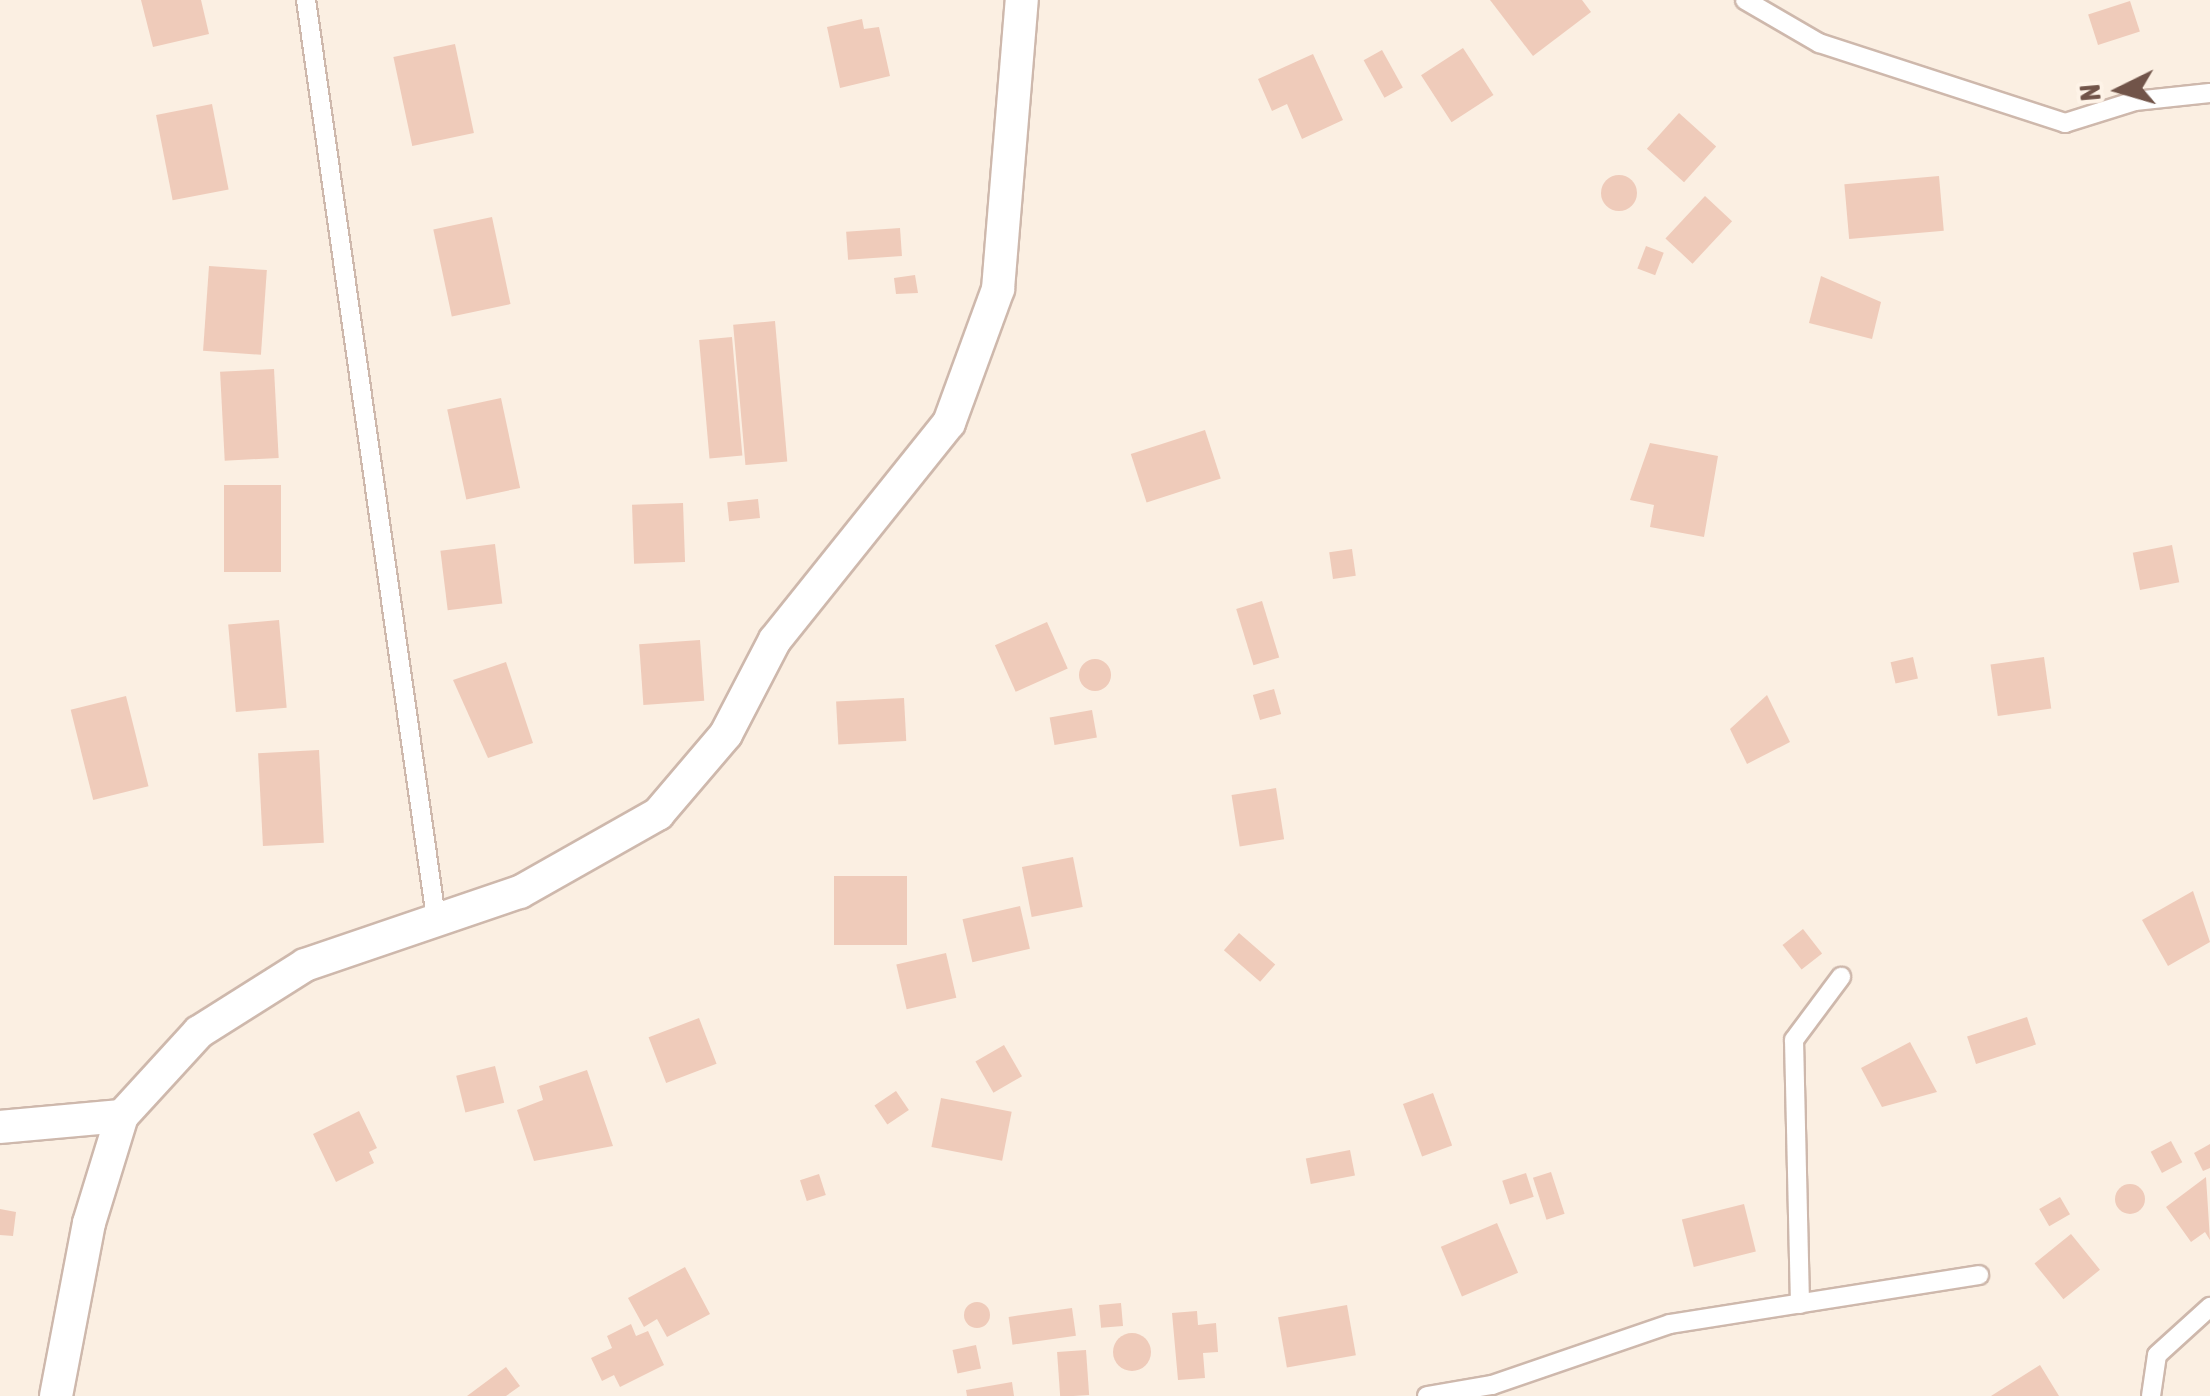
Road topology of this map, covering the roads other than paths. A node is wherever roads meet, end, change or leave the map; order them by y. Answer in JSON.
{"nodes":[{"id":1,"x":306,"y":0,"type":"edge"},
{"id":2,"x":1022,"y":0,"type":"edge"},
{"id":3,"x":1745,"y":0,"type":"edge"},
{"id":4,"x":2210,"y":92,"type":"edge"},
{"id":5,"x":437,"y":926,"type":"junction"},
{"id":6,"x":1840,"y":977,"type":"dead end"},
{"id":7,"x":122,"y":1116,"type":"junction"},
{"id":8,"x":0,"y":1127,"type":"edge"},
{"id":9,"x":1979,"y":1275,"type":"dead end"},
{"id":10,"x":1800,"y":1304,"type":"junction"},
{"id":11,"x":2210,"y":1306,"type":"edge"},
{"id":12,"x":56,"y":1396,"type":"edge"},
{"id":13,"x":1426,"y":1396,"type":"edge"},
{"id":14,"x":2151,"y":1396,"type":"edge"}],
"edges":[{"from":1,"to":5,"type":"lane"},
{"from":2,"to":5,"type":"street"},
{"from":3,"to":4,"type":"lane"},
{"from":5,"to":7,"type":"street"},
{"from":6,"to":10,"type":"lane"},
{"from":7,"to":8,"type":"street"},
{"from":7,"to":12,"type":"street"},
{"from":9,"to":10,"type":"lane"},
{"from":10,"to":13,"type":"lane"},
{"from":11,"to":14,"type":"lane"}]}
